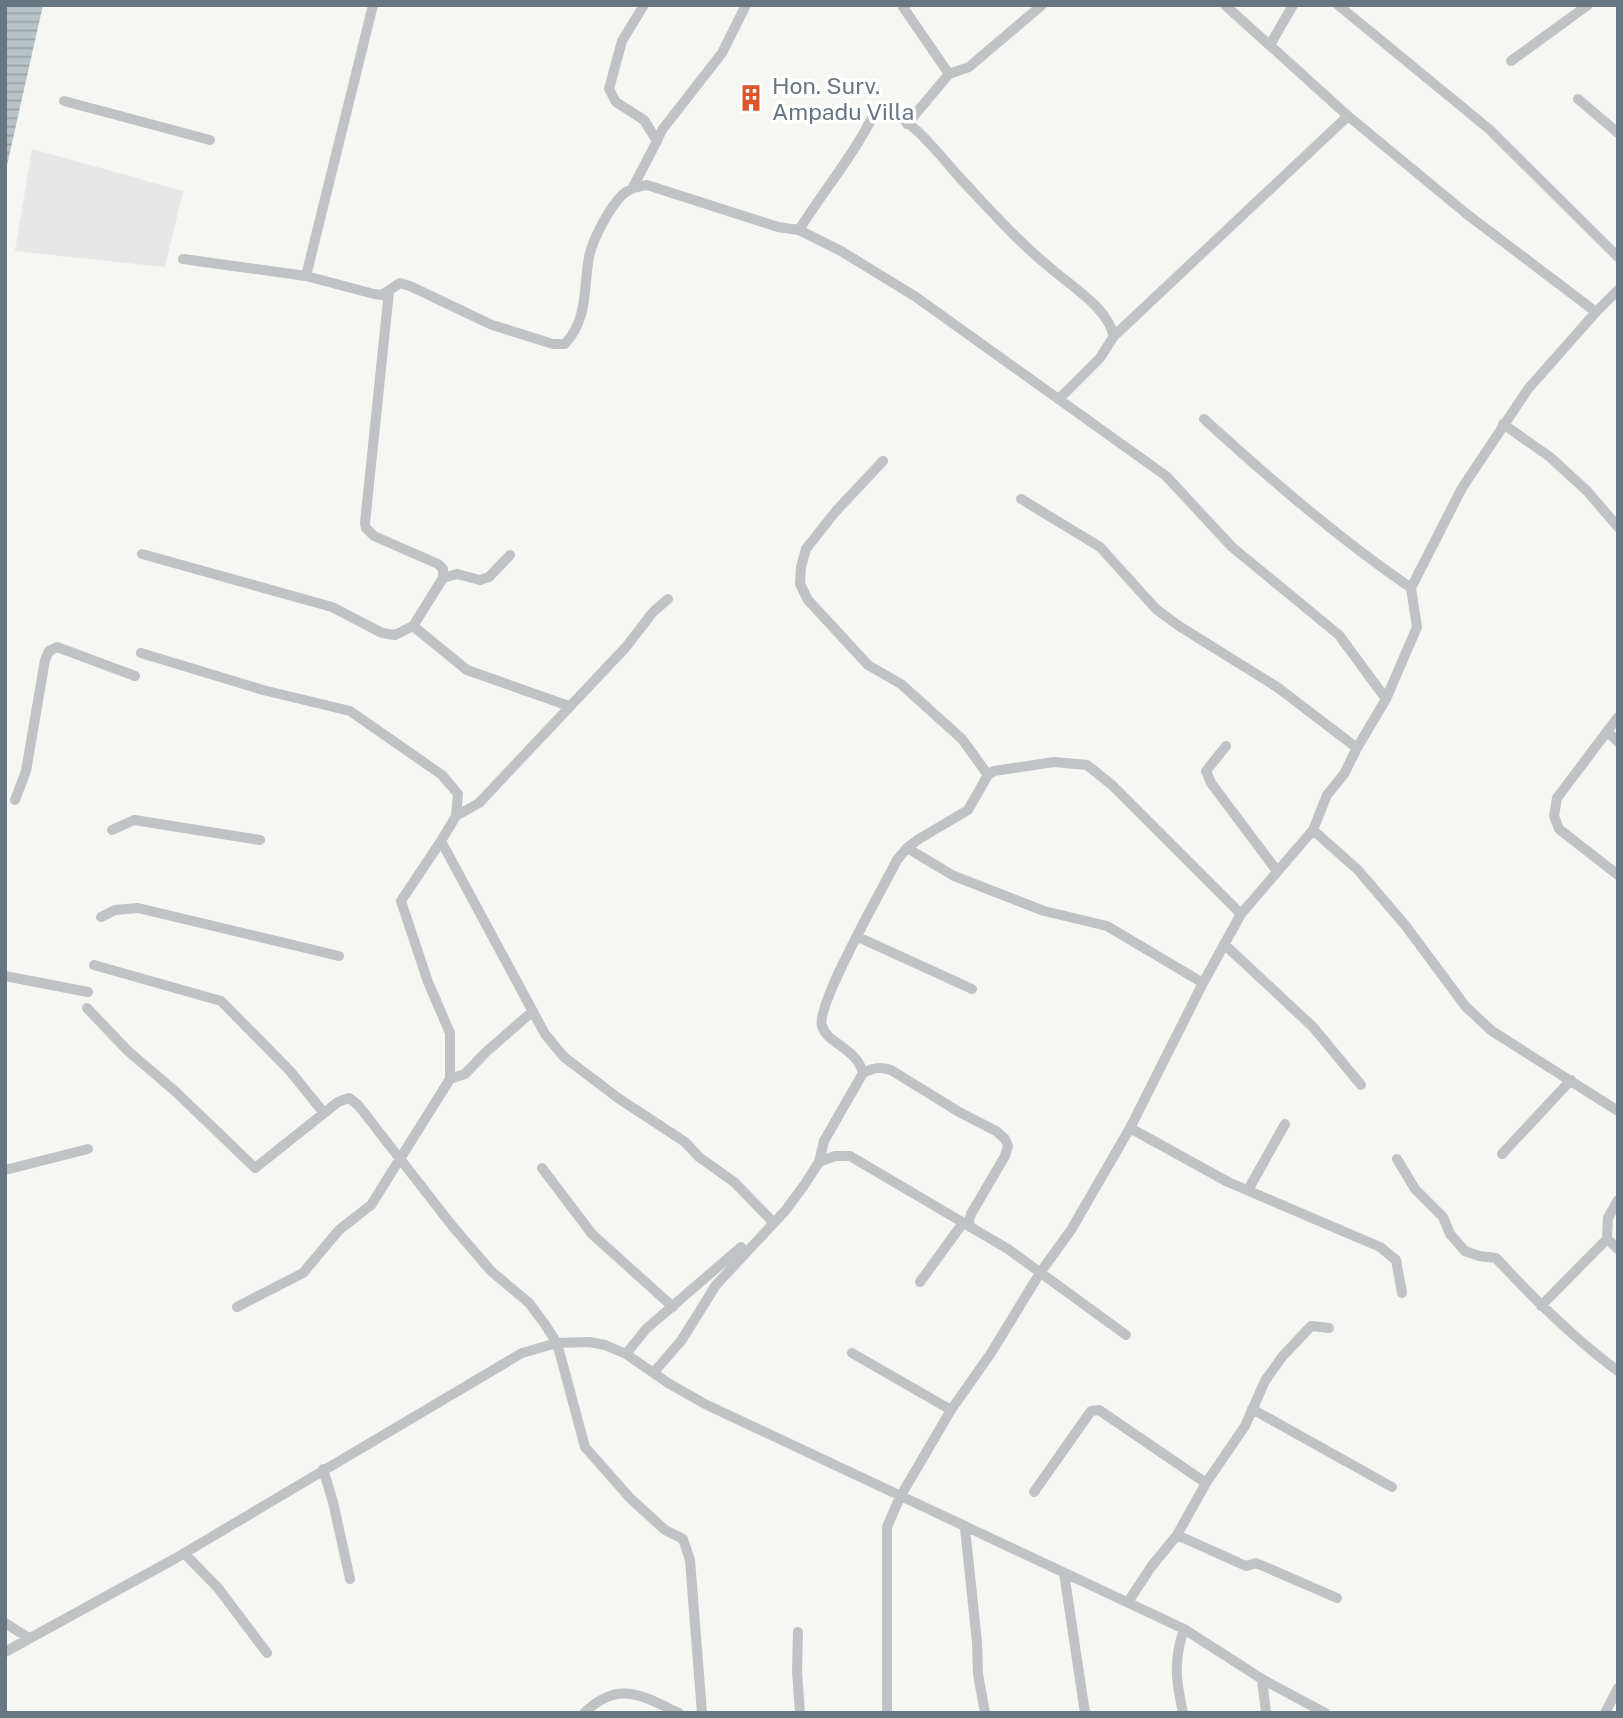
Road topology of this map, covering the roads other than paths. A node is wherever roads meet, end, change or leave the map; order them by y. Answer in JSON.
{"nodes":[{"id":1,"x":373,"y":5,"type":"edge"},
{"id":2,"x":644,"y":5,"type":"edge"},
{"id":3,"x":746,"y":5,"type":"edge"},
{"id":4,"x":905,"y":5,"type":"edge"},
{"id":5,"x":1042,"y":5,"type":"edge"},
{"id":6,"x":1225,"y":5,"type":"edge"},
{"id":7,"x":1293,"y":5,"type":"edge"},
{"id":8,"x":1339,"y":5,"type":"edge"},
{"id":9,"x":1588,"y":5,"type":"edge"},
{"id":10,"x":1270,"y":45,"type":"junction"},
{"id":11,"x":1511,"y":61,"type":"dead end"},
{"id":12,"x":949,"y":74,"type":"junction"},
{"id":13,"x":1578,"y":99,"type":"dead end"},
{"id":14,"x":64,"y":101,"type":"dead end"},
{"id":15,"x":1348,"y":116,"type":"junction"},
{"id":16,"x":907,"y":124,"type":"junction"},
{"id":17,"x":1618,"y":133,"type":"edge"},
{"id":18,"x":210,"y":140,"type":"dead end"},
{"id":19,"x":657,"y":141,"type":"junction"},
{"id":20,"x":633,"y":187,"type":"junction"},
{"id":21,"x":799,"y":230,"type":"junction"},
{"id":22,"x":1618,"y":257,"type":"edge"},
{"id":23,"x":183,"y":259,"type":"dead end"},
{"id":24,"x":306,"y":276,"type":"junction"},
{"id":25,"x":1618,"y":290,"type":"edge"},
{"id":26,"x":389,"y":291,"type":"junction"},
{"id":27,"x":1596,"y":312,"type":"junction"},
{"id":28,"x":1114,"y":336,"type":"junction"},
{"id":29,"x":1060,"y":398,"type":"junction"},
{"id":30,"x":1204,"y":419,"type":"dead end"},
{"id":31,"x":1503,"y":424,"type":"junction"},
{"id":32,"x":883,"y":461,"type":"dead end"},
{"id":33,"x":1021,"y":499,"type":"dead end"},
{"id":34,"x":1618,"y":527,"type":"edge"},
{"id":35,"x":142,"y":554,"type":"dead end"},
{"id":36,"x":510,"y":555,"type":"dead end"},
{"id":37,"x":443,"y":578,"type":"junction"},
{"id":38,"x":1411,"y":588,"type":"junction"},
{"id":39,"x":668,"y":599,"type":"dead end"},
{"id":40,"x":412,"y":626,"type":"junction"},
{"id":41,"x":141,"y":653,"type":"dead end"},
{"id":42,"x":135,"y":676,"type":"dead end"},
{"id":43,"x":1386,"y":699,"type":"junction"},
{"id":44,"x":569,"y":706,"type":"junction"},
{"id":45,"x":1618,"y":717,"type":"edge"},
{"id":46,"x":1607,"y":731,"type":"junction"},
{"id":47,"x":1618,"y":742,"type":"edge"},
{"id":48,"x":1226,"y":746,"type":"dead end"},
{"id":49,"x":1357,"y":748,"type":"junction"},
{"id":50,"x":988,"y":775,"type":"junction"},
{"id":51,"x":15,"y":800,"type":"dead end"},
{"id":52,"x":456,"y":816,"type":"junction"},
{"id":53,"x":112,"y":830,"type":"dead end"},
{"id":54,"x":1313,"y":830,"type":"junction"},
{"id":55,"x":260,"y":841,"type":"dead end"},
{"id":56,"x":441,"y":841,"type":"junction"},
{"id":57,"x":906,"y":848,"type":"junction"},
{"id":58,"x":1277,"y":871,"type":"junction"},
{"id":59,"x":1618,"y":875,"type":"edge"},
{"id":60,"x":1241,"y":914,"type":"junction"},
{"id":61,"x":102,"y":917,"type":"dead end"},
{"id":62,"x":858,"y":937,"type":"junction"},
{"id":63,"x":1224,"y":944,"type":"junction"},
{"id":64,"x":339,"y":956,"type":"dead end"},
{"id":65,"x":94,"y":965,"type":"dead end"},
{"id":66,"x":5,"y":976,"type":"edge"},
{"id":67,"x":1203,"y":984,"type":"junction"},
{"id":68,"x":972,"y":989,"type":"dead end"},
{"id":69,"x":88,"y":992,"type":"dead end"},
{"id":70,"x":87,"y":1008,"type":"dead end"},
{"id":71,"x":533,"y":1011,"type":"junction"},
{"id":72,"x":863,"y":1073,"type":"junction"},
{"id":73,"x":450,"y":1079,"type":"junction"},
{"id":74,"x":1571,"y":1080,"type":"junction"},
{"id":75,"x":1361,"y":1085,"type":"dead end"},
{"id":76,"x":1618,"y":1111,"type":"edge"},
{"id":77,"x":324,"y":1113,"type":"junction"},
{"id":78,"x":1285,"y":1124,"type":"dead end"},
{"id":79,"x":1130,"y":1128,"type":"junction"},
{"id":80,"x":88,"y":1149,"type":"dead end"},
{"id":81,"x":1502,"y":1154,"type":"dead end"},
{"id":82,"x":399,"y":1158,"type":"junction"},
{"id":83,"x":1397,"y":1160,"type":"dead end"},
{"id":84,"x":819,"y":1161,"type":"junction"},
{"id":85,"x":542,"y":1168,"type":"dead end"},
{"id":86,"x":5,"y":1171,"type":"edge"},
{"id":87,"x":1248,"y":1190,"type":"junction"},
{"id":88,"x":1618,"y":1200,"type":"edge"},
{"id":89,"x":771,"y":1221,"type":"junction"},
{"id":90,"x":966,"y":1225,"type":"junction"},
{"id":91,"x":1607,"y":1239,"type":"junction"},
{"id":92,"x":1618,"y":1249,"type":"edge"},
{"id":93,"x":1040,"y":1273,"type":"junction"},
{"id":94,"x":920,"y":1282,"type":"dead end"},
{"id":95,"x":1402,"y":1293,"type":"dead end"},
{"id":96,"x":1541,"y":1306,"type":"junction"},
{"id":97,"x":237,"y":1307,"type":"dead end"},
{"id":98,"x":673,"y":1307,"type":"junction"},
{"id":99,"x":1329,"y":1328,"type":"dead end"},
{"id":100,"x":1126,"y":1335,"type":"dead end"},
{"id":101,"x":557,"y":1343,"type":"junction"},
{"id":102,"x":852,"y":1353,"type":"dead end"},
{"id":103,"x":626,"y":1354,"type":"junction"},
{"id":104,"x":1618,"y":1371,"type":"edge"},
{"id":105,"x":654,"y":1372,"type":"junction"},
{"id":106,"x":951,"y":1409,"type":"junction"},
{"id":107,"x":1252,"y":1409,"type":"junction"},
{"id":108,"x":323,"y":1469,"type":"junction"},
{"id":109,"x":1206,"y":1483,"type":"junction"},
{"id":110,"x":1392,"y":1487,"type":"dead end"},
{"id":111,"x":1034,"y":1492,"type":"dead end"},
{"id":112,"x":900,"y":1497,"type":"junction"},
{"id":113,"x":965,"y":1528,"type":"junction"},
{"id":114,"x":1177,"y":1535,"type":"junction"},
{"id":115,"x":184,"y":1553,"type":"junction"},
{"id":116,"x":1065,"y":1573,"type":"junction"},
{"id":117,"x":350,"y":1579,"type":"dead end"},
{"id":118,"x":1337,"y":1598,"type":"dead end"},
{"id":119,"x":1128,"y":1602,"type":"junction"},
{"id":120,"x":5,"y":1623,"type":"edge"},
{"id":121,"x":1184,"y":1629,"type":"junction"},
{"id":122,"x":798,"y":1632,"type":"dead end"},
{"id":123,"x":29,"y":1638,"type":"junction"},
{"id":124,"x":5,"y":1652,"type":"edge"},
{"id":125,"x":267,"y":1653,"type":"dead end"},
{"id":126,"x":1262,"y":1679,"type":"junction"},
{"id":127,"x":1618,"y":1688,"type":"edge"},
{"id":128,"x":584,"y":1713,"type":"edge"},
{"id":129,"x":679,"y":1713,"type":"edge"},
{"id":130,"x":702,"y":1713,"type":"edge"},
{"id":131,"x":800,"y":1713,"type":"edge"},
{"id":132,"x":887,"y":1713,"type":"edge"},
{"id":133,"x":985,"y":1713,"type":"edge"},
{"id":134,"x":1085,"y":1713,"type":"edge"},
{"id":135,"x":1183,"y":1713,"type":"edge"},
{"id":136,"x":1266,"y":1713,"type":"edge"},
{"id":137,"x":1325,"y":1713,"type":"edge"},
{"id":138,"x":1605,"y":1713,"type":"edge"}],
"edges":[{"from":1,"to":24,"type":"street"},
{"from":2,"to":19,"type":"street"},
{"from":3,"to":19,"type":"street"},
{"from":4,"to":12,"type":"street"},
{"from":5,"to":12,"type":"street"},
{"from":6,"to":10,"type":"street"},
{"from":7,"to":10,"type":"street"},
{"from":8,"to":22,"type":"street"},
{"from":9,"to":11,"type":"street"},
{"from":10,"to":15,"type":"street"},
{"from":12,"to":16,"type":"street"},
{"from":13,"to":17,"type":"street"},
{"from":14,"to":18,"type":"street"},
{"from":15,"to":27,"type":"street"},
{"from":15,"to":28,"type":"street"},
{"from":16,"to":21,"type":"street"},
{"from":16,"to":28,"type":"street"},
{"from":19,"to":20,"type":"street"},
{"from":20,"to":21,"type":"street"},
{"from":20,"to":26,"type":"street"},
{"from":21,"to":29,"type":"street"},
{"from":23,"to":24,"type":"street"},
{"from":24,"to":26,"type":"street"},
{"from":25,"to":27,"type":"street"},
{"from":26,"to":37,"type":"street"},
{"from":27,"to":31,"type":"street"},
{"from":28,"to":29,"type":"street"},
{"from":29,"to":43,"type":"street"},
{"from":30,"to":38,"type":"street"},
{"from":31,"to":34,"type":"street"},
{"from":31,"to":38,"type":"street"},
{"from":32,"to":50,"type":"street"},
{"from":33,"to":49,"type":"street"},
{"from":35,"to":40,"type":"street"},
{"from":36,"to":37,"type":"street"},
{"from":37,"to":40,"type":"street"},
{"from":38,"to":43,"type":"street"},
{"from":39,"to":44,"type":"street"},
{"from":40,"to":44,"type":"street"},
{"from":41,"to":52,"type":"street"},
{"from":42,"to":51,"type":"street"},
{"from":43,"to":49,"type":"street"},
{"from":44,"to":52,"type":"street"},
{"from":45,"to":46,"type":"street"},
{"from":46,"to":47,"type":"street"},
{"from":46,"to":59,"type":"street"},
{"from":48,"to":58,"type":"street"},
{"from":49,"to":54,"type":"street"},
{"from":50,"to":57,"type":"street"},
{"from":50,"to":60,"type":"street"},
{"from":52,"to":56,"type":"street"},
{"from":53,"to":55,"type":"street"},
{"from":54,"to":58,"type":"street"},
{"from":54,"to":74,"type":"street"},
{"from":56,"to":71,"type":"street"},
{"from":56,"to":73,"type":"street"},
{"from":57,"to":62,"type":"street"},
{"from":57,"to":67,"type":"street"},
{"from":58,"to":60,"type":"street"},
{"from":60,"to":63,"type":"street"},
{"from":61,"to":64,"type":"street"},
{"from":62,"to":68,"type":"street"},
{"from":62,"to":72,"type":"street"},
{"from":63,"to":67,"type":"street"},
{"from":63,"to":75,"type":"street"},
{"from":65,"to":77,"type":"street"},
{"from":66,"to":69,"type":"street"},
{"from":67,"to":79,"type":"street"},
{"from":70,"to":77,"type":"street"},
{"from":71,"to":73,"type":"street"},
{"from":71,"to":89,"type":"street"},
{"from":72,"to":84,"type":"street"},
{"from":72,"to":90,"type":"street"},
{"from":73,"to":82,"type":"street"},
{"from":74,"to":76,"type":"street"},
{"from":74,"to":81,"type":"street"},
{"from":77,"to":82,"type":"street"},
{"from":78,"to":87,"type":"street"},
{"from":79,"to":87,"type":"street"},
{"from":79,"to":93,"type":"street"},
{"from":80,"to":86,"type":"street"},
{"from":82,"to":97,"type":"street"},
{"from":82,"to":101,"type":"street"},
{"from":83,"to":96,"type":"street"},
{"from":84,"to":89,"type":"street"},
{"from":84,"to":90,"type":"street"},
{"from":85,"to":98,"type":"street"},
{"from":87,"to":95,"type":"street"},
{"from":88,"to":91,"type":"street"},
{"from":89,"to":98,"type":"street"},
{"from":89,"to":105,"type":"street"},
{"from":90,"to":93,"type":"street"},
{"from":90,"to":94,"type":"street"},
{"from":91,"to":92,"type":"street"},
{"from":91,"to":96,"type":"street"},
{"from":93,"to":100,"type":"street"},
{"from":93,"to":106,"type":"street"},
{"from":96,"to":104,"type":"street"},
{"from":98,"to":103,"type":"street"},
{"from":99,"to":107,"type":"street"},
{"from":101,"to":103,"type":"street"},
{"from":101,"to":108,"type":"street"},
{"from":101,"to":130,"type":"street"},
{"from":102,"to":106,"type":"street"},
{"from":103,"to":105,"type":"street"},
{"from":105,"to":112,"type":"street"},
{"from":106,"to":112,"type":"street"},
{"from":107,"to":109,"type":"street"},
{"from":107,"to":110,"type":"street"},
{"from":108,"to":115,"type":"street"},
{"from":108,"to":117,"type":"street"},
{"from":109,"to":111,"type":"street"},
{"from":109,"to":114,"type":"street"},
{"from":112,"to":113,"type":"street"},
{"from":112,"to":132,"type":"street"},
{"from":113,"to":116,"type":"street"},
{"from":113,"to":133,"type":"street"},
{"from":114,"to":118,"type":"street"},
{"from":114,"to":119,"type":"street"},
{"from":115,"to":123,"type":"street"},
{"from":115,"to":125,"type":"street"},
{"from":116,"to":119,"type":"street"},
{"from":116,"to":134,"type":"street"},
{"from":119,"to":121,"type":"street"},
{"from":120,"to":123,"type":"street"},
{"from":121,"to":126,"type":"street"},
{"from":121,"to":135,"type":"street"},
{"from":122,"to":131,"type":"street"},
{"from":123,"to":124,"type":"street"},
{"from":126,"to":136,"type":"street"},
{"from":126,"to":137,"type":"street"},
{"from":127,"to":138,"type":"street"},
{"from":128,"to":129,"type":"street"}]}
